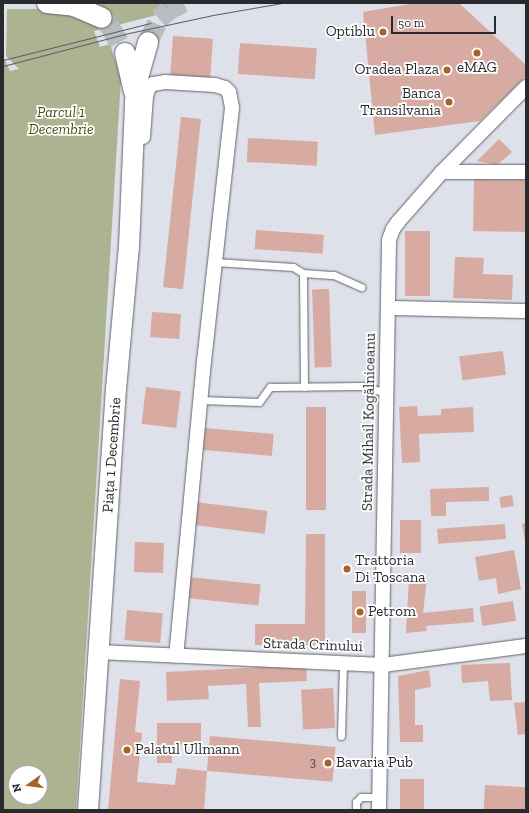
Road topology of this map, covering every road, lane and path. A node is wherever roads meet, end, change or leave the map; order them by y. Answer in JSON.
{"nodes":[{"id":1,"x":47,"y":3,"type":"edge"},
{"id":2,"x":102,"y":18,"type":"tunnel mouth"},
{"id":3,"x":148,"y":42,"type":"tunnel mouth"},
{"id":4,"x":125,"y":53,"type":"tunnel mouth"},
{"id":5,"x":526,"y":87,"type":"edge"},
{"id":6,"x":135,"y":100,"type":"junction"},
{"id":7,"x":442,"y":172,"type":"junction"},
{"id":8,"x":526,"y":172,"type":"edge"},
{"id":9,"x":129,"y":247,"type":"junction"},
{"id":10,"x":214,"y":262,"type":"junction"},
{"id":11,"x":302,"y":273,"type":"junction"},
{"id":12,"x":361,"y":287,"type":"dead end"},
{"id":13,"x":388,"y":308,"type":"junction"},
{"id":14,"x":526,"y":311,"type":"edge"},
{"id":15,"x":304,"y":387,"type":"junction"},
{"id":16,"x":387,"y":393,"type":"junction"},
{"id":17,"x":200,"y":400,"type":"junction"},
{"id":18,"x":526,"y":646,"type":"edge"},
{"id":19,"x":98,"y":652,"type":"junction"},
{"id":20,"x":176,"y":656,"type":"junction"},
{"id":21,"x":343,"y":663,"type":"junction"},
{"id":22,"x":383,"y":665,"type":"junction"},
{"id":23,"x":341,"y":736,"type":"dead end"},
{"id":24,"x":380,"y":803,"type":"edge"},
{"id":25,"x":88,"y":810,"type":"edge"},
{"id":26,"x":356,"y":810,"type":"edge"}],
"edges":[{"from":1,"to":2,"type":"street"},
{"from":3,"to":6,"type":"street","name":"Piața 1 Decembrie"},
{"from":4,"to":6,"type":"street","name":"Piața 1 Decembrie"},
{"from":5,"to":7,"type":"street","name":"Strada Mihail Kogălniceanu"},
{"from":6,"to":9,"type":"street","name":"Piața 1 Decembrie"},
{"from":7,"to":8,"type":"street"},
{"from":7,"to":13,"type":"street","name":"Strada Mihail Kogălniceanu"},
{"from":9,"to":10,"type":"street"},
{"from":9,"to":19,"type":"street","name":"Piața 1 Decembrie"},
{"from":10,"to":11,"type":"lane"},
{"from":10,"to":17,"type":"street"},
{"from":11,"to":12,"type":"lane"},
{"from":11,"to":15,"type":"lane"},
{"from":13,"to":14,"type":"street"},
{"from":13,"to":16,"type":"street","name":"Strada Mihail Kogălniceanu"},
{"from":15,"to":16,"type":"lane"},
{"from":15,"to":17,"type":"lane"},
{"from":16,"to":22,"type":"street","name":"Strada Mihail Kogălniceanu"},
{"from":17,"to":20,"type":"street"},
{"from":18,"to":22,"type":"street","name":"Strada Crinului"},
{"from":19,"to":20,"type":"street","name":"Strada Crinului"},
{"from":19,"to":25,"type":"street","name":"Piața 1 Decembrie"},
{"from":20,"to":21,"type":"street","name":"Strada Crinului"},
{"from":21,"to":22,"type":"street","name":"Strada Crinului"},
{"from":21,"to":23,"type":"lane"},
{"from":22,"to":24,"type":"street","name":"Strada Mihail Kogălniceanu"},
{"from":24,"to":26,"type":"lane"}]}
